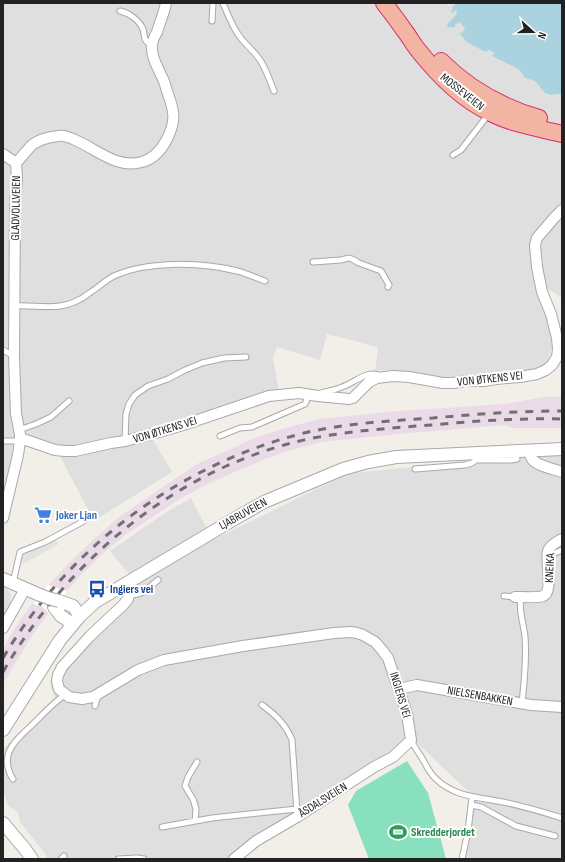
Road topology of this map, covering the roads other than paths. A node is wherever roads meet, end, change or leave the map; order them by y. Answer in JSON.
{"nodes":[{"id":1,"x":166,"y":3,"type":"edge"},
{"id":2,"x":213,"y":3,"type":"edge"},
{"id":3,"x":223,"y":3,"type":"edge"},
{"id":4,"x":384,"y":3,"type":"edge"},
{"id":5,"x":120,"y":11,"type":"dead end"},
{"id":6,"x":212,"y":21,"type":"dead end"},
{"id":7,"x":152,"y":45,"type":"junction"},
{"id":8,"x":274,"y":91,"type":"dead end"},
{"id":9,"x":493,"y":108,"type":"junction"},
{"id":10,"x":562,"y":124,"type":"edge"},
{"id":11,"x":562,"y":134,"type":"edge"},
{"id":12,"x":3,"y":154,"type":"edge"},
{"id":13,"x":453,"y":155,"type":"dead end"},
{"id":14,"x":16,"y":163,"type":"junction"},
{"id":15,"x":562,"y":210,"type":"edge"},
{"id":16,"x":313,"y":262,"type":"dead end"},
{"id":17,"x":265,"y":281,"type":"dead end"},
{"id":18,"x":388,"y":287,"type":"dead end"},
{"id":19,"x":14,"y":306,"type":"junction"},
{"id":20,"x":3,"y":350,"type":"edge"},
{"id":21,"x":14,"y":356,"type":"junction"},
{"id":22,"x":246,"y":357,"type":"dead end"},
{"id":23,"x":383,"y":377,"type":"junction"},
{"id":24,"x":309,"y":395,"type":"junction"},
{"id":25,"x":69,"y":402,"type":"dead end"},
{"id":26,"x":19,"y":436,"type":"junction"},
{"id":27,"x":220,"y":436,"type":"dead end"},
{"id":28,"x":3,"y":441,"type":"edge"},
{"id":29,"x":125,"y":442,"type":"junction"},
{"id":30,"x":562,"y":449,"type":"edge"},
{"id":31,"x":530,"y":450,"type":"junction"},
{"id":32,"x":475,"y":456,"type":"junction"},
{"id":33,"x":517,"y":459,"type":"dead end"},
{"id":34,"x":415,"y":469,"type":"dead end"},
{"id":35,"x":562,"y":472,"type":"edge"},
{"id":36,"x":3,"y":518,"type":"edge"},
{"id":37,"x":84,"y":521,"type":"dead end"},
{"id":38,"x":562,"y":539,"type":"edge"},
{"id":39,"x":562,"y":550,"type":"edge"},
{"id":40,"x":548,"y":556,"type":"junction"},
{"id":41,"x":158,"y":580,"type":"dead end"},
{"id":42,"x":8,"y":581,"type":"edge"},
{"id":43,"x":26,"y":589,"type":"junction"},
{"id":44,"x":128,"y":589,"type":"junction"},
{"id":45,"x":504,"y":596,"type":"dead end"},
{"id":46,"x":518,"y":597,"type":"junction"},
{"id":47,"x":76,"y":620,"type":"junction"},
{"id":48,"x":3,"y":628,"type":"edge"},
{"id":49,"x":399,"y":689,"type":"junction"},
{"id":50,"x":65,"y":694,"type":"junction"},
{"id":51,"x":98,"y":694,"type":"junction"},
{"id":52,"x":522,"y":704,"type":"junction"},
{"id":53,"x":262,"y":705,"type":"dead end"},
{"id":54,"x":95,"y":706,"type":"dead end"},
{"id":55,"x":562,"y":707,"type":"edge"},
{"id":56,"x":3,"y":730,"type":"edge"},
{"id":57,"x":410,"y":740,"type":"junction"},
{"id":58,"x":197,"y":762,"type":"dead end"},
{"id":59,"x":13,"y":779,"type":"dead end"},
{"id":60,"x":472,"y":797,"type":"junction"},
{"id":61,"x":471,"y":805,"type":"junction"},
{"id":62,"x":297,"y":813,"type":"junction"},
{"id":63,"x":562,"y":818,"type":"edge"},
{"id":64,"x":196,"y":821,"type":"junction"},
{"id":65,"x":3,"y":823,"type":"edge"},
{"id":66,"x":162,"y":827,"type":"dead end"},
{"id":67,"x":555,"y":836,"type":"dead end"},
{"id":68,"x":32,"y":859,"type":"edge"},
{"id":69,"x":118,"y":859,"type":"edge"},
{"id":70,"x":144,"y":859,"type":"edge"},
{"id":71,"x":234,"y":859,"type":"edge"},
{"id":72,"x":462,"y":859,"type":"edge"}],
"edges":[{"from":1,"to":7,"type":"street"},
{"from":2,"to":6,"type":"lane"},
{"from":3,"to":8,"type":"lane"},
{"from":4,"to":9,"type":"highway","name":"MOSSEVEIEN"},
{"from":5,"to":7,"type":"lane"},
{"from":7,"to":14,"type":"street","name":"GLADVOLLVEIEN"},
{"from":9,"to":10,"type":"highway","name":"MOSSEVEIEN"},
{"from":9,"to":11,"type":"highway","name":"MOSSEVEIEN"},
{"from":9,"to":13,"type":"lane"},
{"from":12,"to":14,"type":"street"},
{"from":14,"to":19,"type":"street","name":"GLADVOLLVEIEN"},
{"from":15,"to":23,"type":"street","name":"VON ØTKENS VEI"},
{"from":16,"to":18,"type":"lane"},
{"from":17,"to":19,"type":"lane"},
{"from":19,"to":21,"type":"street","name":"GLADVOLLVEIEN"},
{"from":20,"to":21,"type":"lane"},
{"from":21,"to":26,"type":"street","name":"GLADVOLLVEIEN"},
{"from":22,"to":29,"type":"lane"},
{"from":23,"to":24,"type":"lane"},
{"from":23,"to":24,"type":"street","name":"VON ØTKENS VEI"},
{"from":24,"to":27,"type":"lane"},
{"from":24,"to":29,"type":"street","name":"VON ØTKENS VEI"},
{"from":25,"to":26,"type":"lane"},
{"from":26,"to":28,"type":"lane"},
{"from":26,"to":29,"type":"street","name":"VON ØTKENS VEI"},
{"from":26,"to":36,"type":"street","name":"GLADVOLLVEIEN"},
{"from":30,"to":31,"type":"street","name":"LJABRUVEIEN"},
{"from":31,"to":32,"type":"street","name":"LJABRUVEIEN"},
{"from":31,"to":35,"type":"street"},
{"from":32,"to":33,"type":"lane"},
{"from":32,"to":34,"type":"lane"},
{"from":32,"to":44,"type":"street","name":"LJABRUVEIEN"},
{"from":37,"to":42,"type":"lane"},
{"from":38,"to":40,"type":"street","name":"KNEIKA"},
{"from":39,"to":40,"type":"lane"},
{"from":40,"to":46,"type":"street","name":"KNEIKA"},
{"from":41,"to":44,"type":"lane"},
{"from":42,"to":43,"type":"street"},
{"from":43,"to":47,"type":"street"},
{"from":43,"to":48,"type":"street"},
{"from":44,"to":47,"type":"street","name":"LJABRUVEIEN"},
{"from":44,"to":50,"type":"street"},
{"from":45,"to":46,"type":"lane"},
{"from":46,"to":52,"type":"lane"},
{"from":47,"to":56,"type":"street","name":"LJABRUVEIEN"},
{"from":49,"to":51,"type":"street","name":"INGIERS VEI"},
{"from":49,"to":52,"type":"street","name":"NIELSENBAKKEN"},
{"from":49,"to":57,"type":"street","name":"INGIERS VEI"},
{"from":50,"to":51,"type":"street","name":"INGIERS VEI"},
{"from":50,"to":59,"type":"lane"},
{"from":51,"to":54,"type":"lane"},
{"from":52,"to":55,"type":"street","name":"NIELSENBAKKEN"},
{"from":53,"to":62,"type":"lane"},
{"from":57,"to":60,"type":"lane","name":"INGIERS VEI"},
{"from":57,"to":62,"type":"street","name":"ÅSDALSVEIEN"},
{"from":58,"to":64,"type":"lane"},
{"from":60,"to":61,"type":"lane"},
{"from":60,"to":63,"type":"lane","name":"INGIERS VEI"},
{"from":61,"to":67,"type":"lane"},
{"from":61,"to":72,"type":"lane"},
{"from":62,"to":64,"type":"lane"},
{"from":62,"to":71,"type":"street","name":"ÅSDALSVEIEN"},
{"from":64,"to":66,"type":"lane"},
{"from":65,"to":68,"type":"street"},
{"from":69,"to":70,"type":"lane"}]}
